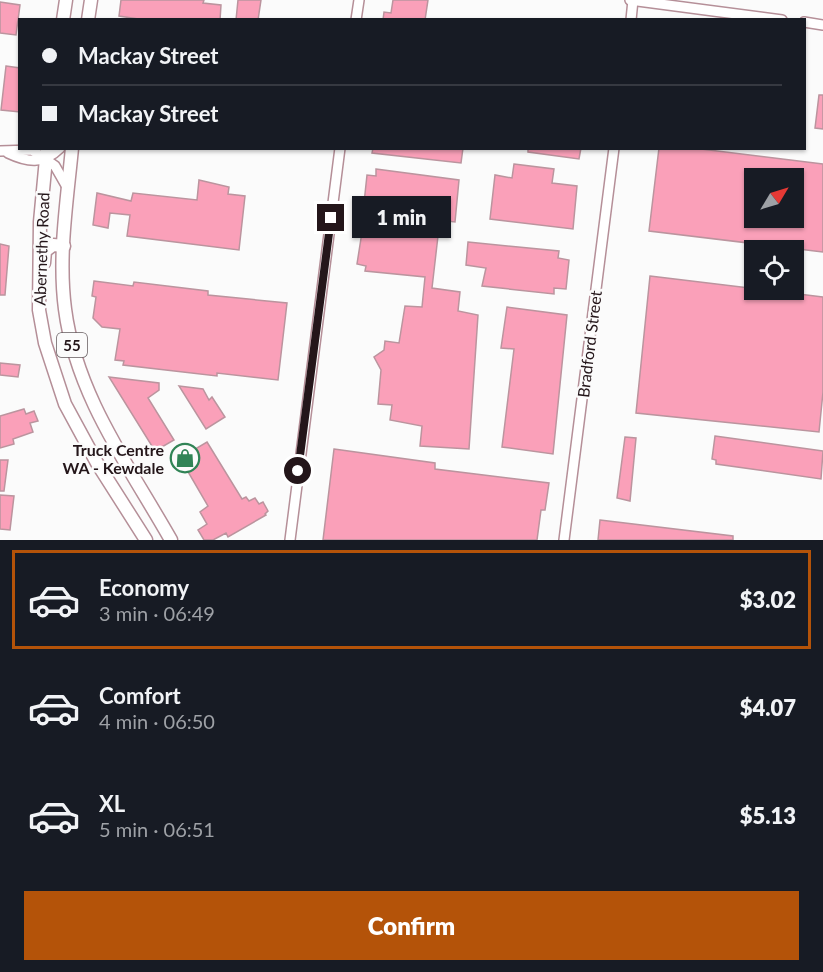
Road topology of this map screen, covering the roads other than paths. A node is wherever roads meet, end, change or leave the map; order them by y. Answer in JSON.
{"nodes":[{"id":1,"x":66,"y":0,"type":"edge"},
{"id":2,"x":91,"y":0,"type":"edge"},
{"id":3,"x":359,"y":0,"type":"edge"},
{"id":4,"x":632,"y":0,"type":"edge"},
{"id":5,"x":63,"y":18,"type":"edge"},
{"id":6,"x":88,"y":18,"type":"edge"},
{"id":7,"x":356,"y":18,"type":"edge"},
{"id":8,"x":631,"y":18,"type":"edge"},
{"id":9,"x":767,"y":18,"type":"edge"},
{"id":10,"x":806,"y":22,"type":"edge"},
{"id":11,"x":823,"y":25,"type":"edge"},
{"id":12,"x":72,"y":150,"type":"edge"},
{"id":13,"x":340,"y":150,"type":"edge"},
{"id":14,"x":614,"y":150,"type":"edge"},
{"id":15,"x":4,"y":152,"type":"edge"},
{"id":16,"x":47,"y":153,"type":"edge"},
{"id":17,"x":68,"y":189,"type":"junction"},
{"id":18,"x":64,"y":246,"type":"junction"},
{"id":19,"x":39,"y":276,"type":"junction"},
{"id":20,"x":161,"y":521,"type":"junction"},
{"id":21,"x":146,"y":540,"type":"edge"},
{"id":22,"x":161,"y":540,"type":"edge"},
{"id":23,"x":171,"y":540,"type":"edge"},
{"id":24,"x":290,"y":540,"type":"edge"},
{"id":25,"x":564,"y":540,"type":"edge"}],
"edges":[{"from":1,"to":5,"type":"main road"},
{"from":2,"to":6,"type":"main road"},
{"from":3,"to":7,"type":"street"},
{"from":4,"to":8,"type":"street"},
{"from":4,"to":9,"type":"street"},
{"from":10,"to":11,"type":"street"},
{"from":12,"to":17,"type":"main road","name":"Abernethy Road","number":"55"},
{"from":13,"to":24,"type":"street"},
{"from":14,"to":25,"type":"street","name":"Bradford Street"},
{"from":15,"to":16,"type":"street"},
{"from":16,"to":17,"type":"street"},
{"from":16,"to":19,"type":"main road","name":"Abernethy Road","number":"55"},
{"from":17,"to":18,"type":"main road","name":"Abernethy Road","number":"55"},
{"from":18,"to":19,"type":"main road"},
{"from":18,"to":20,"type":"main road","name":"Abernethy Road","number":"55"},
{"from":19,"to":21,"type":"main road","name":"Abernethy Road","number":"55"},
{"from":20,"to":22,"type":"main road"},
{"from":20,"to":23,"type":"main road","name":"Abernethy Road","number":"55"}]}
